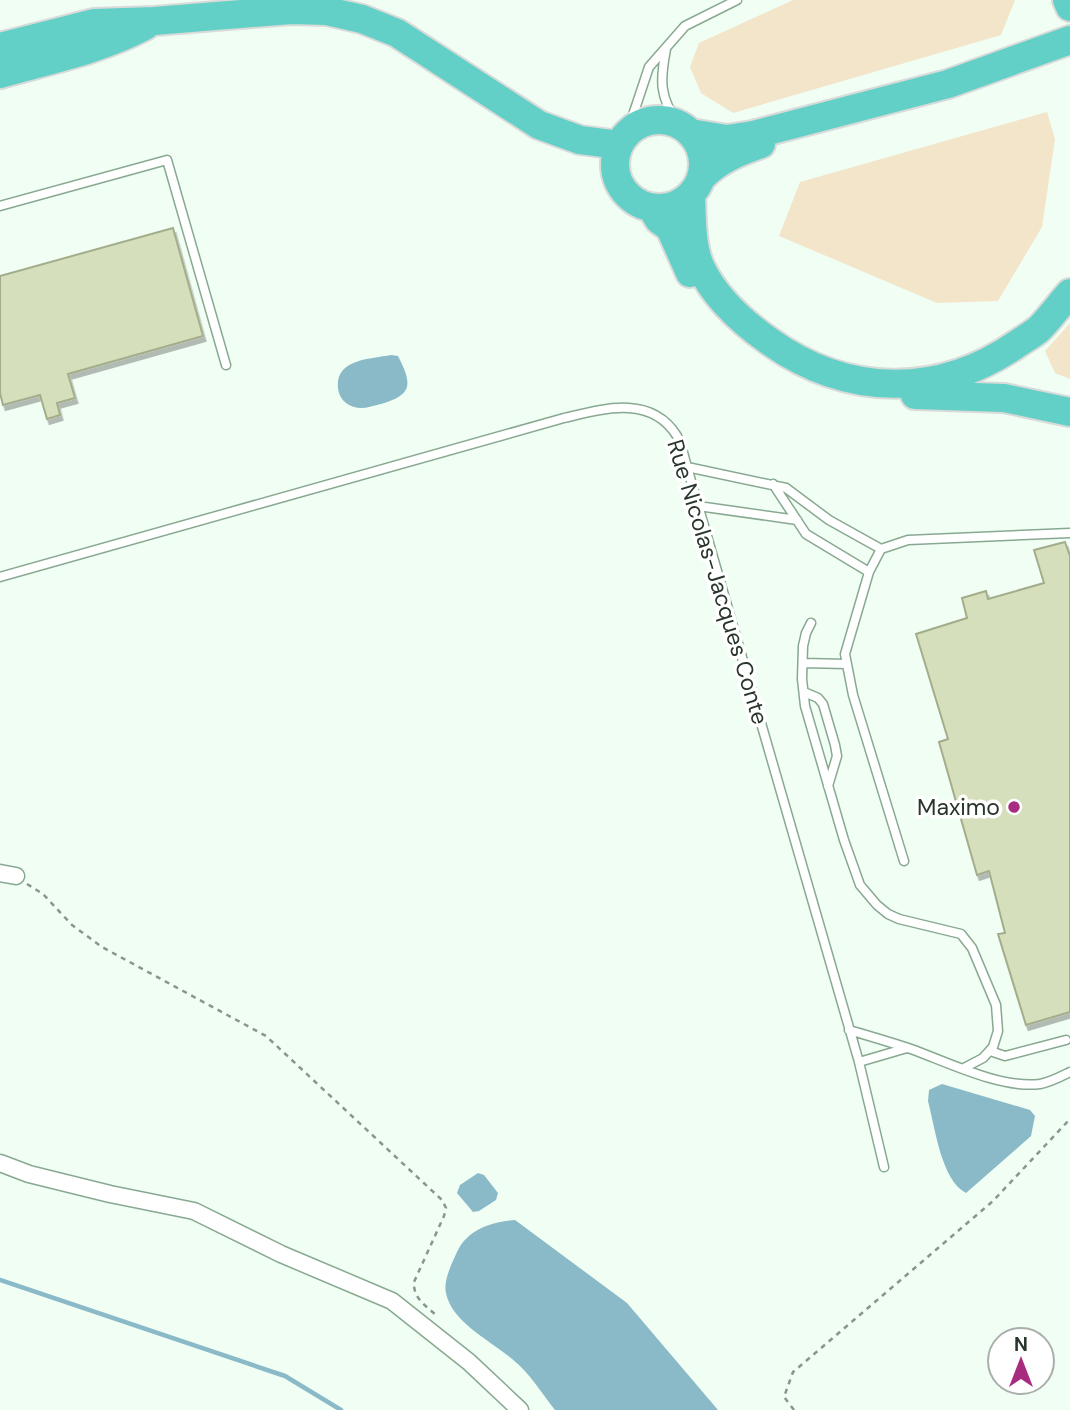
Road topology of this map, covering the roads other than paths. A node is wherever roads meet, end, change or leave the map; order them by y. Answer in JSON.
{"nodes":[{"id":1,"x":737,"y":0,"type":"edge"},
{"id":2,"x":1067,"y":0,"type":"edge"},
{"id":3,"x":1070,"y":6,"type":"edge"},
{"id":4,"x":154,"y":21,"type":"junction"},
{"id":5,"x":1070,"y":40,"type":"edge"},
{"id":6,"x":667,"y":46,"type":"junction"},
{"id":7,"x":0,"y":47,"type":"edge"},
{"id":8,"x":1053,"y":58,"type":"edge"},
{"id":9,"x":456,"y":71,"type":"junction"},
{"id":10,"x":0,"y":74,"type":"edge"},
{"id":11,"x":685,"y":129,"type":"junction"},
{"id":12,"x":623,"y":139,"type":"junction"},
{"id":13,"x":617,"y":176,"type":"junction"},
{"id":14,"x":696,"y":186,"type":"junction"},
{"id":15,"x":0,"y":206,"type":"edge"},
{"id":16,"x":651,"y":207,"type":"junction"},
{"id":17,"x":1070,"y":293,"type":"edge"},
{"id":18,"x":226,"y":365,"type":"dead end"},
{"id":19,"x":1070,"y":412,"type":"edge"},
{"id":20,"x":687,"y":467,"type":"junction"},
{"id":21,"x":773,"y":484,"type":"junction"},
{"id":22,"x":698,"y":506,"type":"junction"},
{"id":23,"x":797,"y":520,"type":"junction"},
{"id":24,"x":1070,"y":533,"type":"edge"},
{"id":25,"x":881,"y":549,"type":"junction"},
{"id":26,"x":869,"y":572,"type":"junction"},
{"id":27,"x":0,"y":577,"type":"edge"},
{"id":28,"x":811,"y":623,"type":"dead end"},
{"id":29,"x":803,"y":663,"type":"junction"},
{"id":30,"x":847,"y":664,"type":"junction"},
{"id":31,"x":804,"y":692,"type":"junction"},
{"id":32,"x":828,"y":786,"type":"junction"},
{"id":33,"x":904,"y":861,"type":"dead end"},
{"id":34,"x":849,"y":1030,"type":"junction"},
{"id":35,"x":1066,"y":1040,"type":"dead end"},
{"id":36,"x":907,"y":1048,"type":"junction"},
{"id":37,"x":990,"y":1051,"type":"junction"},
{"id":38,"x":859,"y":1062,"type":"junction"},
{"id":39,"x":964,"y":1068,"type":"junction"},
{"id":40,"x":1070,"y":1072,"type":"edge"},
{"id":41,"x":0,"y":1163,"type":"edge"},
{"id":42,"x":884,"y":1167,"type":"dead end"},
{"id":43,"x":520,"y":1410,"type":"edge"}],
"edges":[{"from":1,"to":6,"type":"lane"},
{"from":2,"to":3,"type":"highway"},
{"from":4,"to":7,"type":"highway"},
{"from":4,"to":9,"type":"highway"},
{"from":4,"to":10,"type":"highway"},
{"from":5,"to":8,"type":"highway"},
{"from":6,"to":11,"type":"lane"},
{"from":6,"to":12,"type":"lane"},
{"from":8,"to":11,"type":"highway"},
{"from":8,"to":14,"type":"highway"},
{"from":9,"to":12,"type":"highway"},
{"from":9,"to":13,"type":"highway"},
{"from":11,"to":12,"type":"highway"},
{"from":11,"to":14,"type":"highway"},
{"from":12,"to":13,"type":"highway"},
{"from":13,"to":16,"type":"highway"},
{"from":14,"to":16,"type":"highway"},
{"from":14,"to":17,"type":"highway"},
{"from":15,"to":18,"type":"lane"},
{"from":16,"to":19,"type":"highway"},
{"from":20,"to":21,"type":"lane"},
{"from":20,"to":22,"type":"lane","name":"Rue Nicolas-Jacques Conte"},
{"from":20,"to":27,"type":"lane","name":"Rue Nicolas-Jacques Conte"},
{"from":21,"to":23,"type":"lane"},
{"from":21,"to":25,"type":"lane"},
{"from":22,"to":23,"type":"lane"},
{"from":22,"to":34,"type":"lane","name":"Rue Nicolas-Jacques Conte"},
{"from":23,"to":26,"type":"lane"},
{"from":24,"to":25,"type":"lane"},
{"from":25,"to":26,"type":"lane"},
{"from":26,"to":30,"type":"lane"},
{"from":28,"to":29,"type":"lane"},
{"from":29,"to":30,"type":"lane"},
{"from":29,"to":31,"type":"lane"},
{"from":30,"to":33,"type":"lane"},
{"from":31,"to":32,"type":"lane"},
{"from":31,"to":32,"type":"lane"},
{"from":32,"to":37,"type":"lane"},
{"from":34,"to":36,"type":"lane"},
{"from":34,"to":38,"type":"lane","name":"Rue Nicolas-Jacques Conte"},
{"from":35,"to":37,"type":"lane"},
{"from":36,"to":38,"type":"lane"},
{"from":36,"to":39,"type":"lane"},
{"from":37,"to":39,"type":"lane"},
{"from":38,"to":42,"type":"lane","name":"Rue Nicolas-Jacques Conte"},
{"from":39,"to":40,"type":"lane"},
{"from":41,"to":43,"type":"street"}]}
